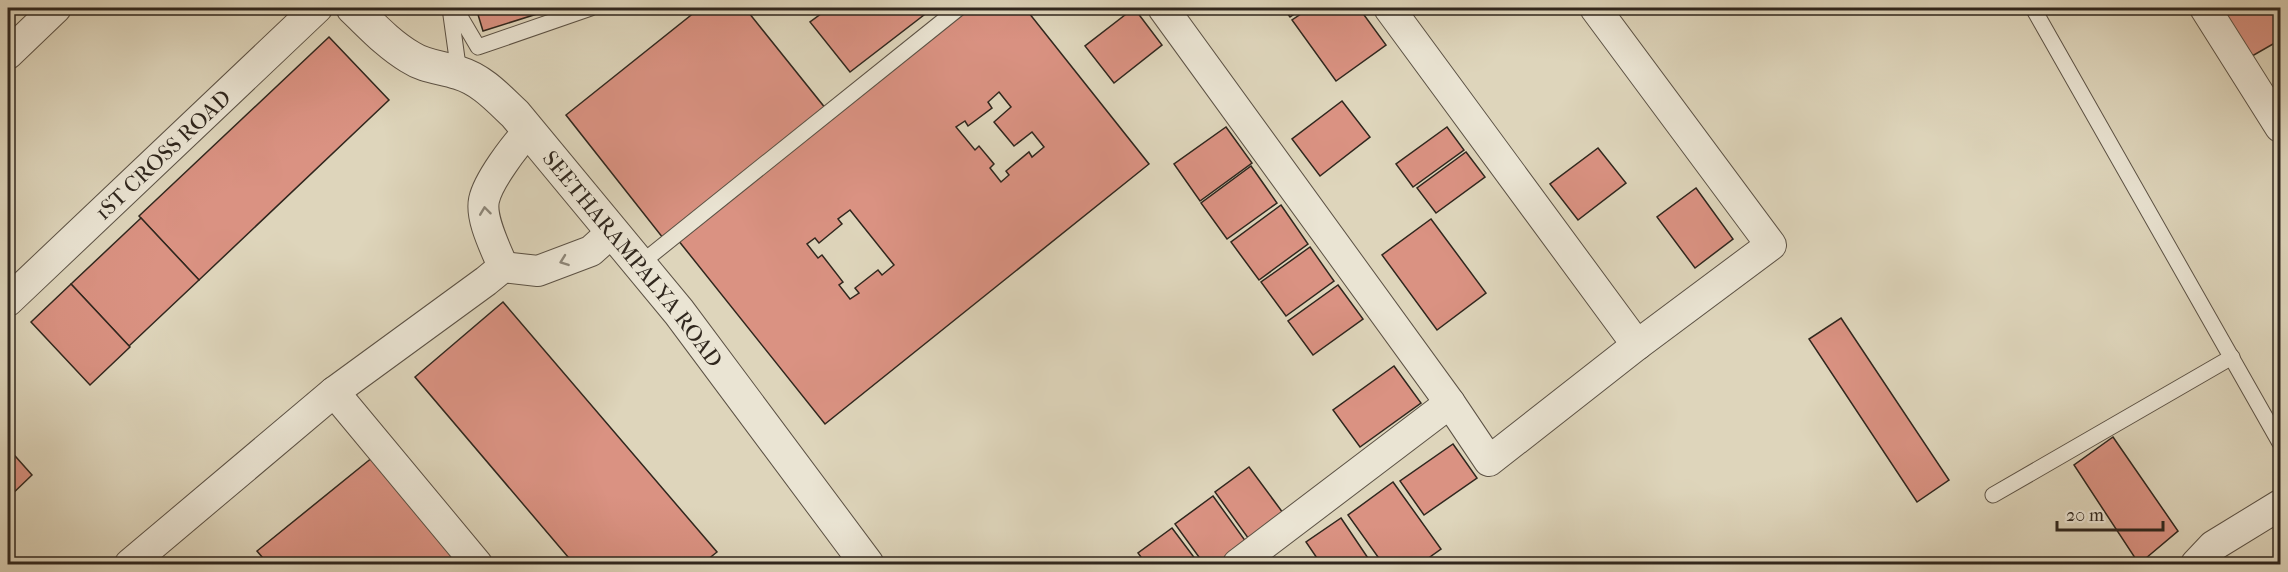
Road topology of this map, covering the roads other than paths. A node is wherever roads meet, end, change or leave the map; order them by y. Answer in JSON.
{"nodes":[{"id":1,"x":56,"y":8,"type":"edge"},
{"id":2,"x":317,"y":8,"type":"edge"},
{"id":3,"x":353,"y":8,"type":"edge"},
{"id":4,"x":450,"y":8,"type":"edge"},
{"id":5,"x":455,"y":8,"type":"edge"},
{"id":6,"x":591,"y":8,"type":"edge"},
{"id":7,"x":959,"y":8,"type":"edge"},
{"id":8,"x":1163,"y":8,"type":"edge"},
{"id":9,"x":1389,"y":8,"type":"edge"},
{"id":10,"x":1595,"y":8,"type":"edge"},
{"id":11,"x":2033,"y":8,"type":"edge"},
{"id":12,"x":2205,"y":8,"type":"edge"},
{"id":13,"x":8,"y":54,"type":"edge"},
{"id":14,"x":459,"y":73,"type":"junction"},
{"id":15,"x":2280,"y":128,"type":"edge"},
{"id":16,"x":529,"y":131,"type":"junction"},
{"id":17,"x":612,"y":231,"type":"junction"},
{"id":18,"x":640,"y":264,"type":"junction"},
{"id":19,"x":503,"y":267,"type":"junction"},
{"id":20,"x":8,"y":301,"type":"edge"},
{"id":21,"x":1636,"y":345,"type":"junction"},
{"id":22,"x":2232,"y":357,"type":"junction"},
{"id":23,"x":334,"y":392,"type":"junction"},
{"id":24,"x":1450,"y":403,"type":"junction"},
{"id":25,"x":2280,"y":443,"type":"edge"},
{"id":26,"x":1993,"y":495,"type":"dead end"},
{"id":27,"x":2280,"y":505,"type":"edge"},
{"id":28,"x":2205,"y":555,"type":"edge"},
{"id":29,"x":130,"y":564,"type":"edge"},
{"id":30,"x":477,"y":564,"type":"edge"},
{"id":31,"x":867,"y":564,"type":"edge"},
{"id":32,"x":1238,"y":564,"type":"edge"}],
"edges":[{"from":1,"to":13,"type":"street"},
{"from":2,"to":20,"type":"street","name":"1ST CROSS ROAD"},
{"from":3,"to":14,"type":"street","name":"SEETHARAMPALYA ROAD"},
{"from":4,"to":14,"type":"lane"},
{"from":5,"to":6,"type":"lane"},
{"from":7,"to":18,"type":"lane"},
{"from":8,"to":24,"type":"street"},
{"from":9,"to":21,"type":"street"},
{"from":10,"to":21,"type":"street"},
{"from":11,"to":22,"type":"lane"},
{"from":12,"to":15,"type":"street"},
{"from":14,"to":16,"type":"street","name":"SEETHARAMPALYA ROAD"},
{"from":16,"to":17,"type":"street","name":"SEETHARAMPALYA ROAD"},
{"from":19,"to":16,"type":"street","one_way":true},
{"from":17,"to":18,"type":"street","name":"SEETHARAMPALYA ROAD"},
{"from":17,"to":19,"type":"street","one_way":true},
{"from":18,"to":31,"type":"street","name":"SEETHARAMPALYA ROAD"},
{"from":19,"to":23,"type":"street"},
{"from":21,"to":24,"type":"street"},
{"from":22,"to":25,"type":"lane"},
{"from":22,"to":26,"type":"lane"},
{"from":23,"to":29,"type":"street"},
{"from":23,"to":30,"type":"street"},
{"from":24,"to":32,"type":"street"},
{"from":27,"to":28,"type":"street"}]}
